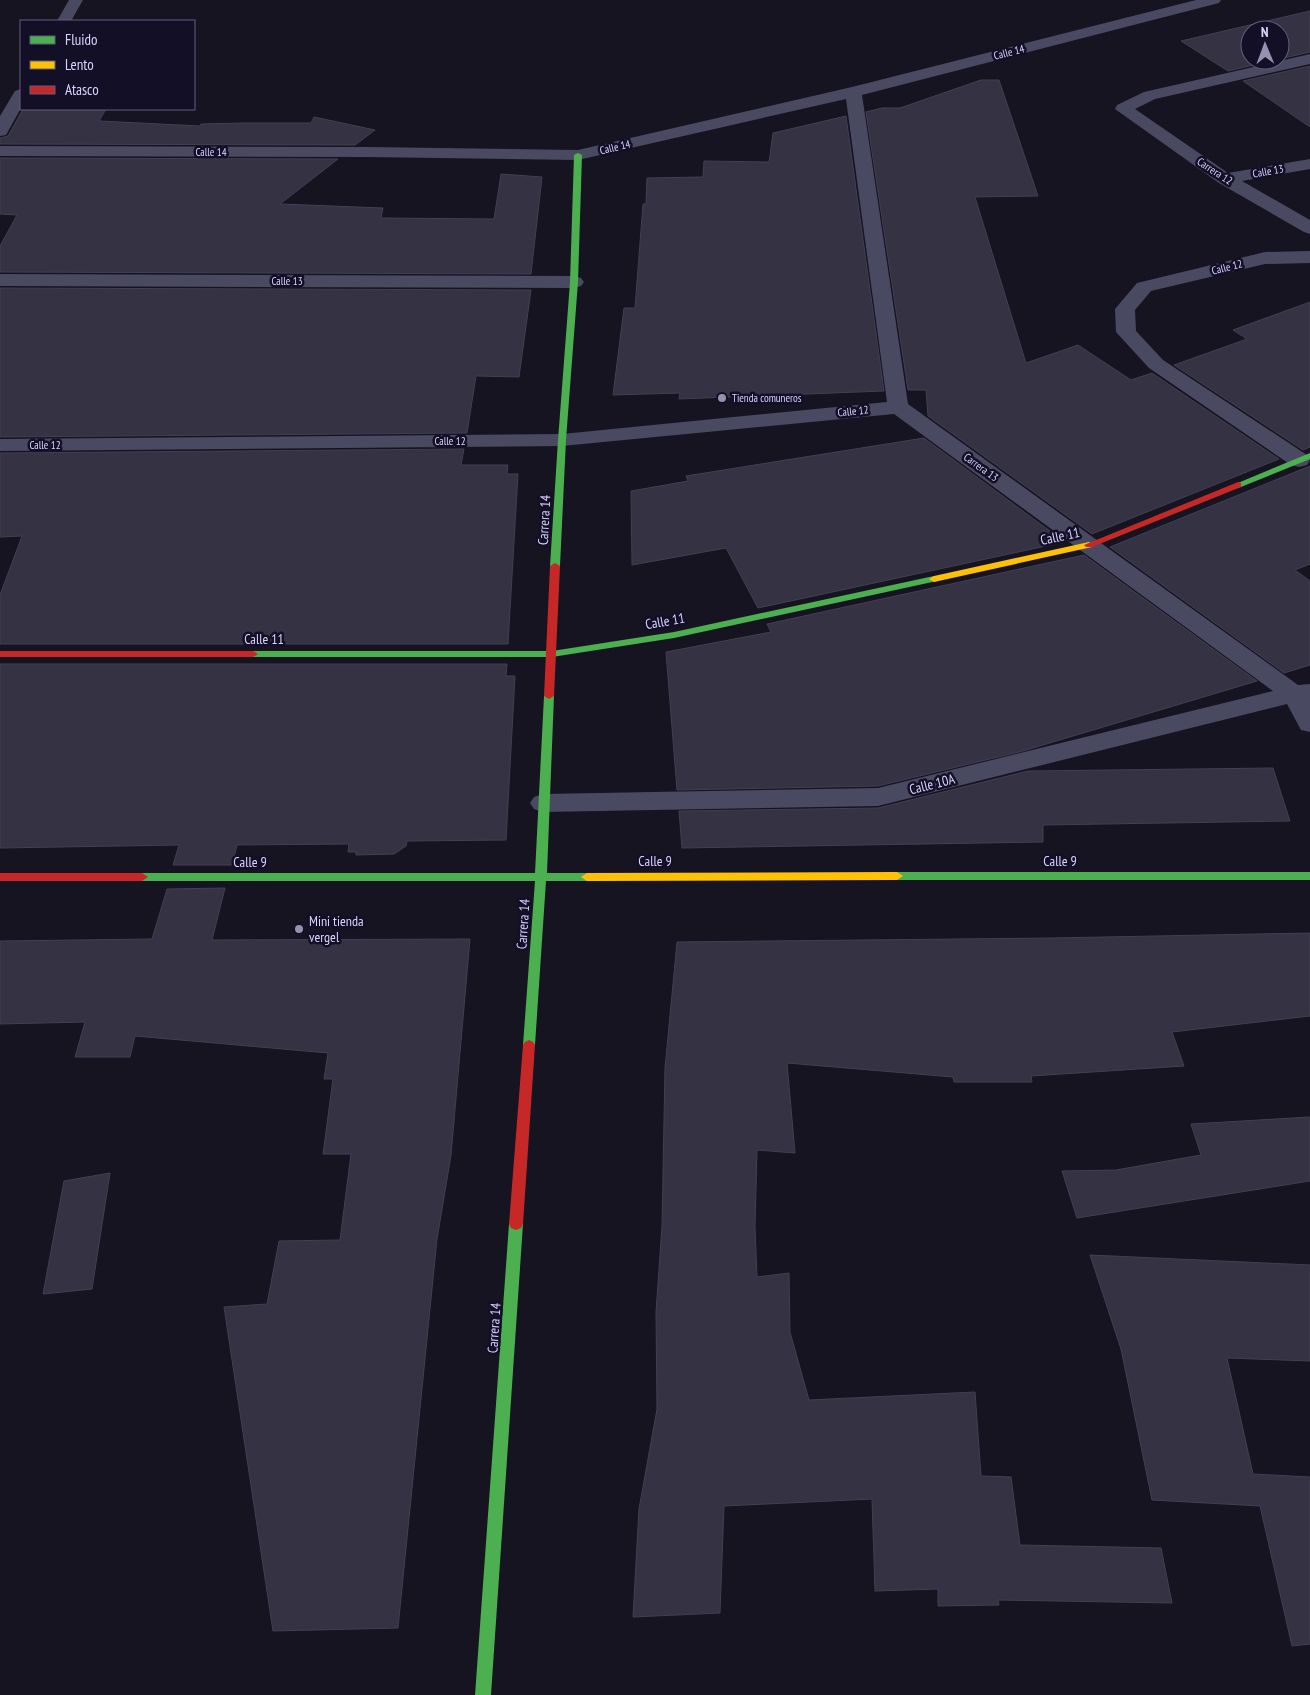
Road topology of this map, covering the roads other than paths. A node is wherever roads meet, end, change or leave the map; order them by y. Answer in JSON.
{"nodes":[{"id":1,"x":76,"y":0,"type":"edge"},
{"id":2,"x":1214,"y":0,"type":"edge"},
{"id":3,"x":65,"y":20,"type":"edge"},
{"id":4,"x":1310,"y":59,"type":"edge"},
{"id":5,"x":853,"y":92,"type":"junction"},
{"id":6,"x":20,"y":96,"type":"edge"},
{"id":7,"x":0,"y":131,"type":"edge"},
{"id":8,"x":0,"y":151,"type":"edge"},
{"id":9,"x":578,"y":155,"type":"junction"},
{"id":10,"x":1310,"y":164,"type":"edge"},
{"id":11,"x":1225,"y":179,"type":"junction"},
{"id":12,"x":1310,"y":228,"type":"edge"},
{"id":13,"x":1310,"y":257,"type":"edge"},
{"id":14,"x":0,"y":280,"type":"edge"},
{"id":15,"x":574,"y":282,"type":"junction"},
{"id":16,"x":898,"y":407,"type":"junction"},
{"id":17,"x":562,"y":440,"type":"junction"},
{"id":18,"x":0,"y":445,"type":"edge"},
{"id":19,"x":1304,"y":458,"type":"edge"},
{"id":20,"x":1089,"y":545,"type":"junction"},
{"id":21,"x":0,"y":654,"type":"edge"},
{"id":22,"x":552,"y":654,"type":"junction"},
{"id":23,"x":1303,"y":692,"type":"edge"},
{"id":24,"x":1310,"y":724,"type":"edge"},
{"id":25,"x":543,"y":804,"type":"junction"},
{"id":26,"x":541,"y":876,"type":"junction"},
{"id":27,"x":1310,"y":876,"type":"edge"},
{"id":28,"x":0,"y":877,"type":"edge"},
{"id":29,"x":483,"y":1695,"type":"edge"}],
"edges":[{"from":1,"to":3,"type":"street"},
{"from":2,"to":5,"type":"street","name":"Calle 14"},
{"from":4,"to":11,"type":"street","name":"Carrera 12"},
{"from":5,"to":9,"type":"street","name":"Calle 14"},
{"from":5,"to":16,"type":"street"},
{"from":6,"to":7,"type":"street"},
{"from":8,"to":9,"type":"street","name":"Calle 14"},
{"from":9,"to":15,"type":"street","name":"Carrera 14"},
{"from":10,"to":11,"type":"street","name":"Calle 13"},
{"from":11,"to":12,"type":"street","name":"Carrera 12"},
{"from":13,"to":19,"type":"street","name":"Calle 12"},
{"from":14,"to":15,"type":"street","name":"Calle 13"},
{"from":15,"to":17,"type":"street","name":"Carrera 14"},
{"from":16,"to":17,"type":"street","name":"Calle 12"},
{"from":16,"to":20,"type":"street","name":"Carrera 13"},
{"from":17,"to":18,"type":"street","name":"Calle 12"},
{"from":17,"to":22,"type":"street","name":"Carrera 14"},
{"from":19,"to":20,"type":"street","name":"Calle 11"},
{"from":20,"to":22,"type":"street","name":"Calle 11"},
{"from":20,"to":23,"type":"street","name":"Carrera 13"},
{"from":21,"to":22,"type":"street","name":"Calle 11"},
{"from":22,"to":25,"type":"street","name":"Carrera 14"},
{"from":23,"to":24,"type":"street","name":"Carrera 13"},
{"from":23,"to":25,"type":"street","name":"Calle 10A"},
{"from":25,"to":26,"type":"street","name":"Carrera 14"},
{"from":26,"to":27,"type":"street","name":"Calle 9"},
{"from":26,"to":28,"type":"street","name":"Calle 9"},
{"from":26,"to":29,"type":"street","name":"Carrera 14"}]}
